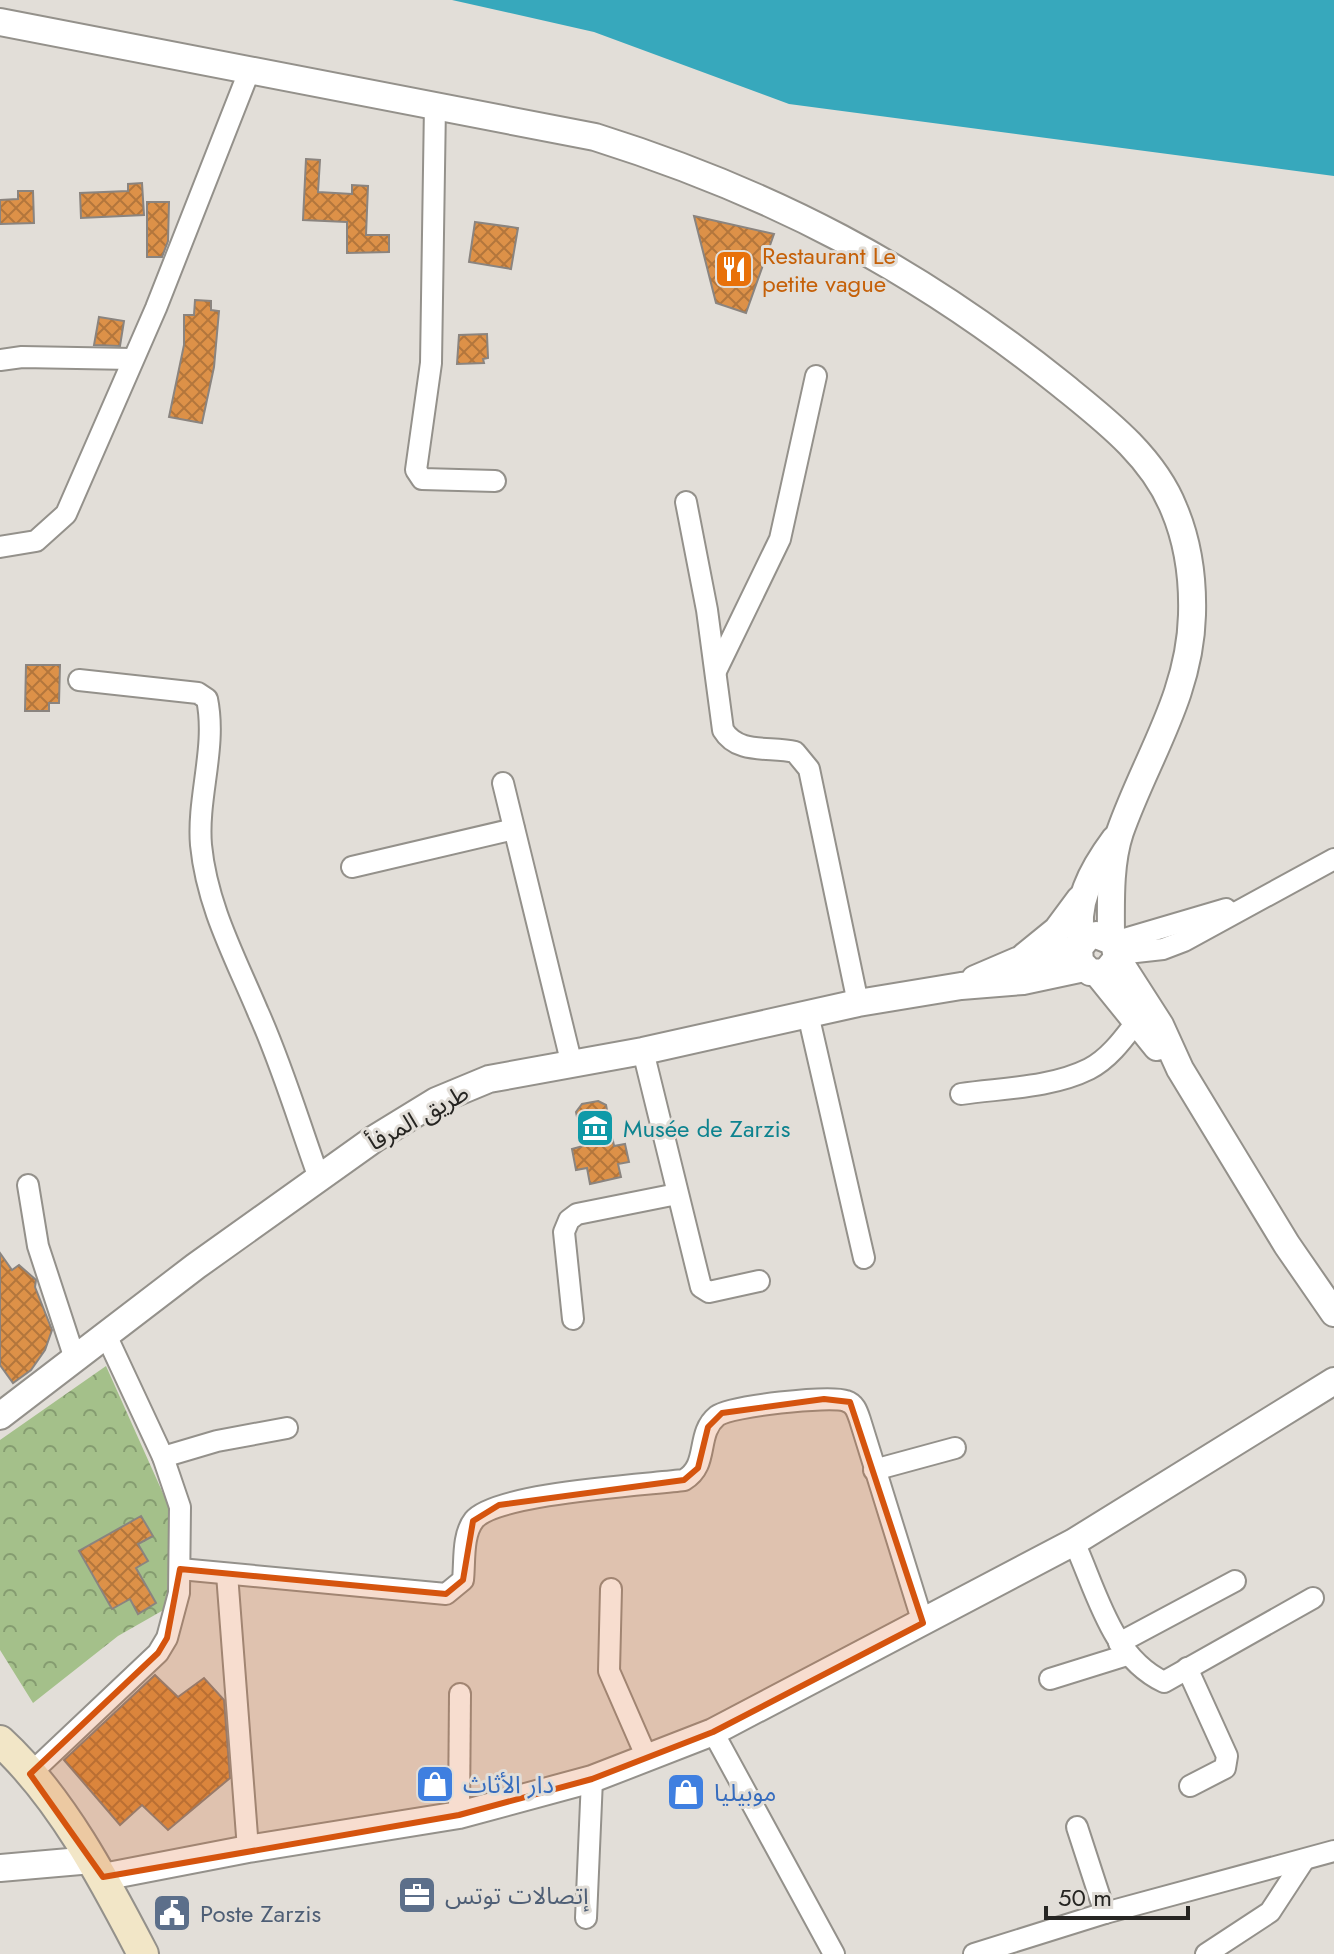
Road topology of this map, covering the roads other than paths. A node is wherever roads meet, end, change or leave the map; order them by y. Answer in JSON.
{"nodes":[{"id":1,"x":0,"y":22,"type":"edge"},
{"id":2,"x":250,"y":69,"type":"junction"},
{"id":3,"x":435,"y":105,"type":"junction"},
{"id":4,"x":132,"y":359,"type":"junction"},
{"id":5,"x":0,"y":360,"type":"edge"},
{"id":6,"x":816,"y":376,"type":"dead end"},
{"id":7,"x":495,"y":481,"type":"dead end"},
{"id":8,"x":686,"y":502,"type":"dead end"},
{"id":9,"x":0,"y":547,"type":"edge"},
{"id":10,"x":716,"y":671,"type":"junction"},
{"id":11,"x":79,"y":680,"type":"dead end"},
{"id":12,"x":503,"y":783,"type":"dead end"},
{"id":13,"x":514,"y":829,"type":"junction"},
{"id":14,"x":1120,"y":833,"type":"junction"},
{"id":15,"x":1334,"y":859,"type":"edge"},
{"id":16,"x":352,"y":867,"type":"dead end"},
{"id":17,"x":1086,"y":889,"type":"junction"},
{"id":18,"x":1100,"y":953,"type":"junction"},
{"id":19,"x":1017,"y":961,"type":"junction"},
{"id":20,"x":961,"y":986,"type":"junction"},
{"id":21,"x":858,"y":1003,"type":"junction"},
{"id":22,"x":808,"y":1014,"type":"junction"},
{"id":23,"x":1137,"y":1021,"type":"junction"},
{"id":24,"x":643,"y":1051,"type":"junction"},
{"id":25,"x":572,"y":1065,"type":"junction"},
{"id":26,"x":1180,"y":1069,"type":"junction"},
{"id":27,"x":961,"y":1094,"type":"dead end"},
{"id":28,"x":319,"y":1178,"type":"junction"},
{"id":29,"x":28,"y":1185,"type":"dead end"},
{"id":30,"x":677,"y":1194,"type":"junction"},
{"id":31,"x":864,"y":1258,"type":"dead end"},
{"id":32,"x":759,"y":1281,"type":"dead end"},
{"id":33,"x":1334,"y":1313,"type":"edge"},
{"id":34,"x":573,"y":1319,"type":"dead end"},
{"id":35,"x":106,"y":1335,"type":"junction"},
{"id":36,"x":75,"y":1359,"type":"junction"},
{"id":37,"x":1334,"y":1381,"type":"edge"},
{"id":38,"x":0,"y":1416,"type":"edge"},
{"id":39,"x":287,"y":1428,"type":"dead end"},
{"id":40,"x":955,"y":1448,"type":"dead end"},
{"id":41,"x":163,"y":1457,"type":"junction"},
{"id":42,"x":874,"y":1470,"type":"junction"},
{"id":43,"x":1074,"y":1542,"type":"junction"},
{"id":44,"x":180,"y":1569,"type":"junction"},
{"id":45,"x":227,"y":1574,"type":"junction"},
{"id":46,"x":1235,"y":1581,"type":"dead end"},
{"id":47,"x":611,"y":1589,"type":"dead end"},
{"id":48,"x":1313,"y":1598,"type":"dead end"},
{"id":49,"x":923,"y":1623,"type":"junction"},
{"id":50,"x":1123,"y":1649,"type":"junction"},
{"id":51,"x":1187,"y":1668,"type":"junction"},
{"id":52,"x":1050,"y":1679,"type":"dead end"},
{"id":53,"x":460,"y":1694,"type":"dead end"},
{"id":54,"x":713,"y":1732,"type":"junction"},
{"id":55,"x":2,"y":1744,"type":"edge"},
{"id":56,"x":647,"y":1758,"type":"junction"},
{"id":57,"x":30,"y":1774,"type":"junction"},
{"id":58,"x":592,"y":1779,"type":"junction"},
{"id":59,"x":1190,"y":1786,"type":"dead end"},
{"id":60,"x":459,"y":1815,"type":"junction"},
{"id":61,"x":1077,"y":1827,"type":"dead end"},
{"id":62,"x":248,"y":1849,"type":"junction"},
{"id":63,"x":1334,"y":1851,"type":"edge"},
{"id":64,"x":1304,"y":1860,"type":"junction"},
{"id":65,"x":0,"y":1868,"type":"edge"},
{"id":66,"x":98,"y":1868,"type":"junction"},
{"id":67,"x":1105,"y":1913,"type":"junction"},
{"id":68,"x":586,"y":1918,"type":"dead end"},
{"id":69,"x":143,"y":1954,"type":"edge"},
{"id":70,"x":834,"y":1954,"type":"edge"},
{"id":71,"x":974,"y":1954,"type":"edge"},
{"id":72,"x":1206,"y":1954,"type":"edge"}],
"edges":[{"from":1,"to":2,"type":"street"},
{"from":2,"to":3,"type":"street"},
{"from":2,"to":4,"type":"street"},
{"from":3,"to":7,"type":"street"},
{"from":3,"to":14,"type":"street"},
{"from":4,"to":5,"type":"street"},
{"from":4,"to":9,"type":"street"},
{"from":6,"to":10,"type":"street"},
{"from":8,"to":10,"type":"street"},
{"from":10,"to":21,"type":"street"},
{"from":11,"to":28,"type":"street"},
{"from":12,"to":13,"type":"street"},
{"from":13,"to":16,"type":"street"},
{"from":13,"to":25,"type":"street"},
{"from":14,"to":17,"type":"street"},
{"from":14,"to":18,"type":"street"},
{"from":15,"to":18,"type":"street"},
{"from":17,"to":18,"type":"street"},
{"from":17,"to":19,"type":"street"},
{"from":18,"to":19,"type":"street"},
{"from":18,"to":20,"type":"street"},
{"from":18,"to":23,"type":"street"},
{"from":18,"to":26,"type":"street"},
{"from":19,"to":20,"type":"street"},
{"from":20,"to":21,"type":"street","name":"طريق المرفأ"},
{"from":21,"to":22,"type":"street","name":"طريق المرفأ"},
{"from":22,"to":24,"type":"street","name":"طريق المرفأ"},
{"from":22,"to":31,"type":"street"},
{"from":23,"to":26,"type":"street"},
{"from":23,"to":27,"type":"street"},
{"from":24,"to":25,"type":"street","name":"طريق المرفأ"},
{"from":24,"to":30,"type":"street"},
{"from":25,"to":28,"type":"street","name":"طريق المرفأ"},
{"from":26,"to":33,"type":"street"},
{"from":28,"to":35,"type":"street","name":"طريق المرفأ"},
{"from":29,"to":36,"type":"street"},
{"from":30,"to":32,"type":"street"},
{"from":30,"to":34,"type":"street"},
{"from":35,"to":36,"type":"street","name":"طريق المرفأ"},
{"from":35,"to":41,"type":"street"},
{"from":36,"to":38,"type":"street","name":"طريق المرفأ"},
{"from":37,"to":43,"type":"street"},
{"from":39,"to":41,"type":"street"},
{"from":40,"to":42,"type":"street"},
{"from":41,"to":44,"type":"street"},
{"from":42,"to":45,"type":"street"},
{"from":42,"to":49,"type":"street"},
{"from":43,"to":49,"type":"street"},
{"from":43,"to":50,"type":"street"},
{"from":44,"to":45,"type":"street"},
{"from":44,"to":57,"type":"street"},
{"from":45,"to":62,"type":"street"},
{"from":46,"to":50,"type":"street"},
{"from":47,"to":56,"type":"street"},
{"from":48,"to":51,"type":"street"},
{"from":49,"to":54,"type":"street"},
{"from":50,"to":51,"type":"street"},
{"from":50,"to":52,"type":"street"},
{"from":51,"to":59,"type":"street"},
{"from":53,"to":60,"type":"street"},
{"from":54,"to":56,"type":"street"},
{"from":54,"to":70,"type":"street"},
{"from":55,"to":57,"type":"main road"},
{"from":56,"to":58,"type":"street"},
{"from":57,"to":66,"type":"main road"},
{"from":58,"to":60,"type":"street"},
{"from":58,"to":68,"type":"street"},
{"from":60,"to":62,"type":"street"},
{"from":61,"to":67,"type":"street"},
{"from":62,"to":66,"type":"street"},
{"from":63,"to":64,"type":"street"},
{"from":64,"to":67,"type":"street"},
{"from":64,"to":72,"type":"street"},
{"from":65,"to":66,"type":"street"},
{"from":66,"to":69,"type":"main road"},
{"from":67,"to":71,"type":"street"}]}
